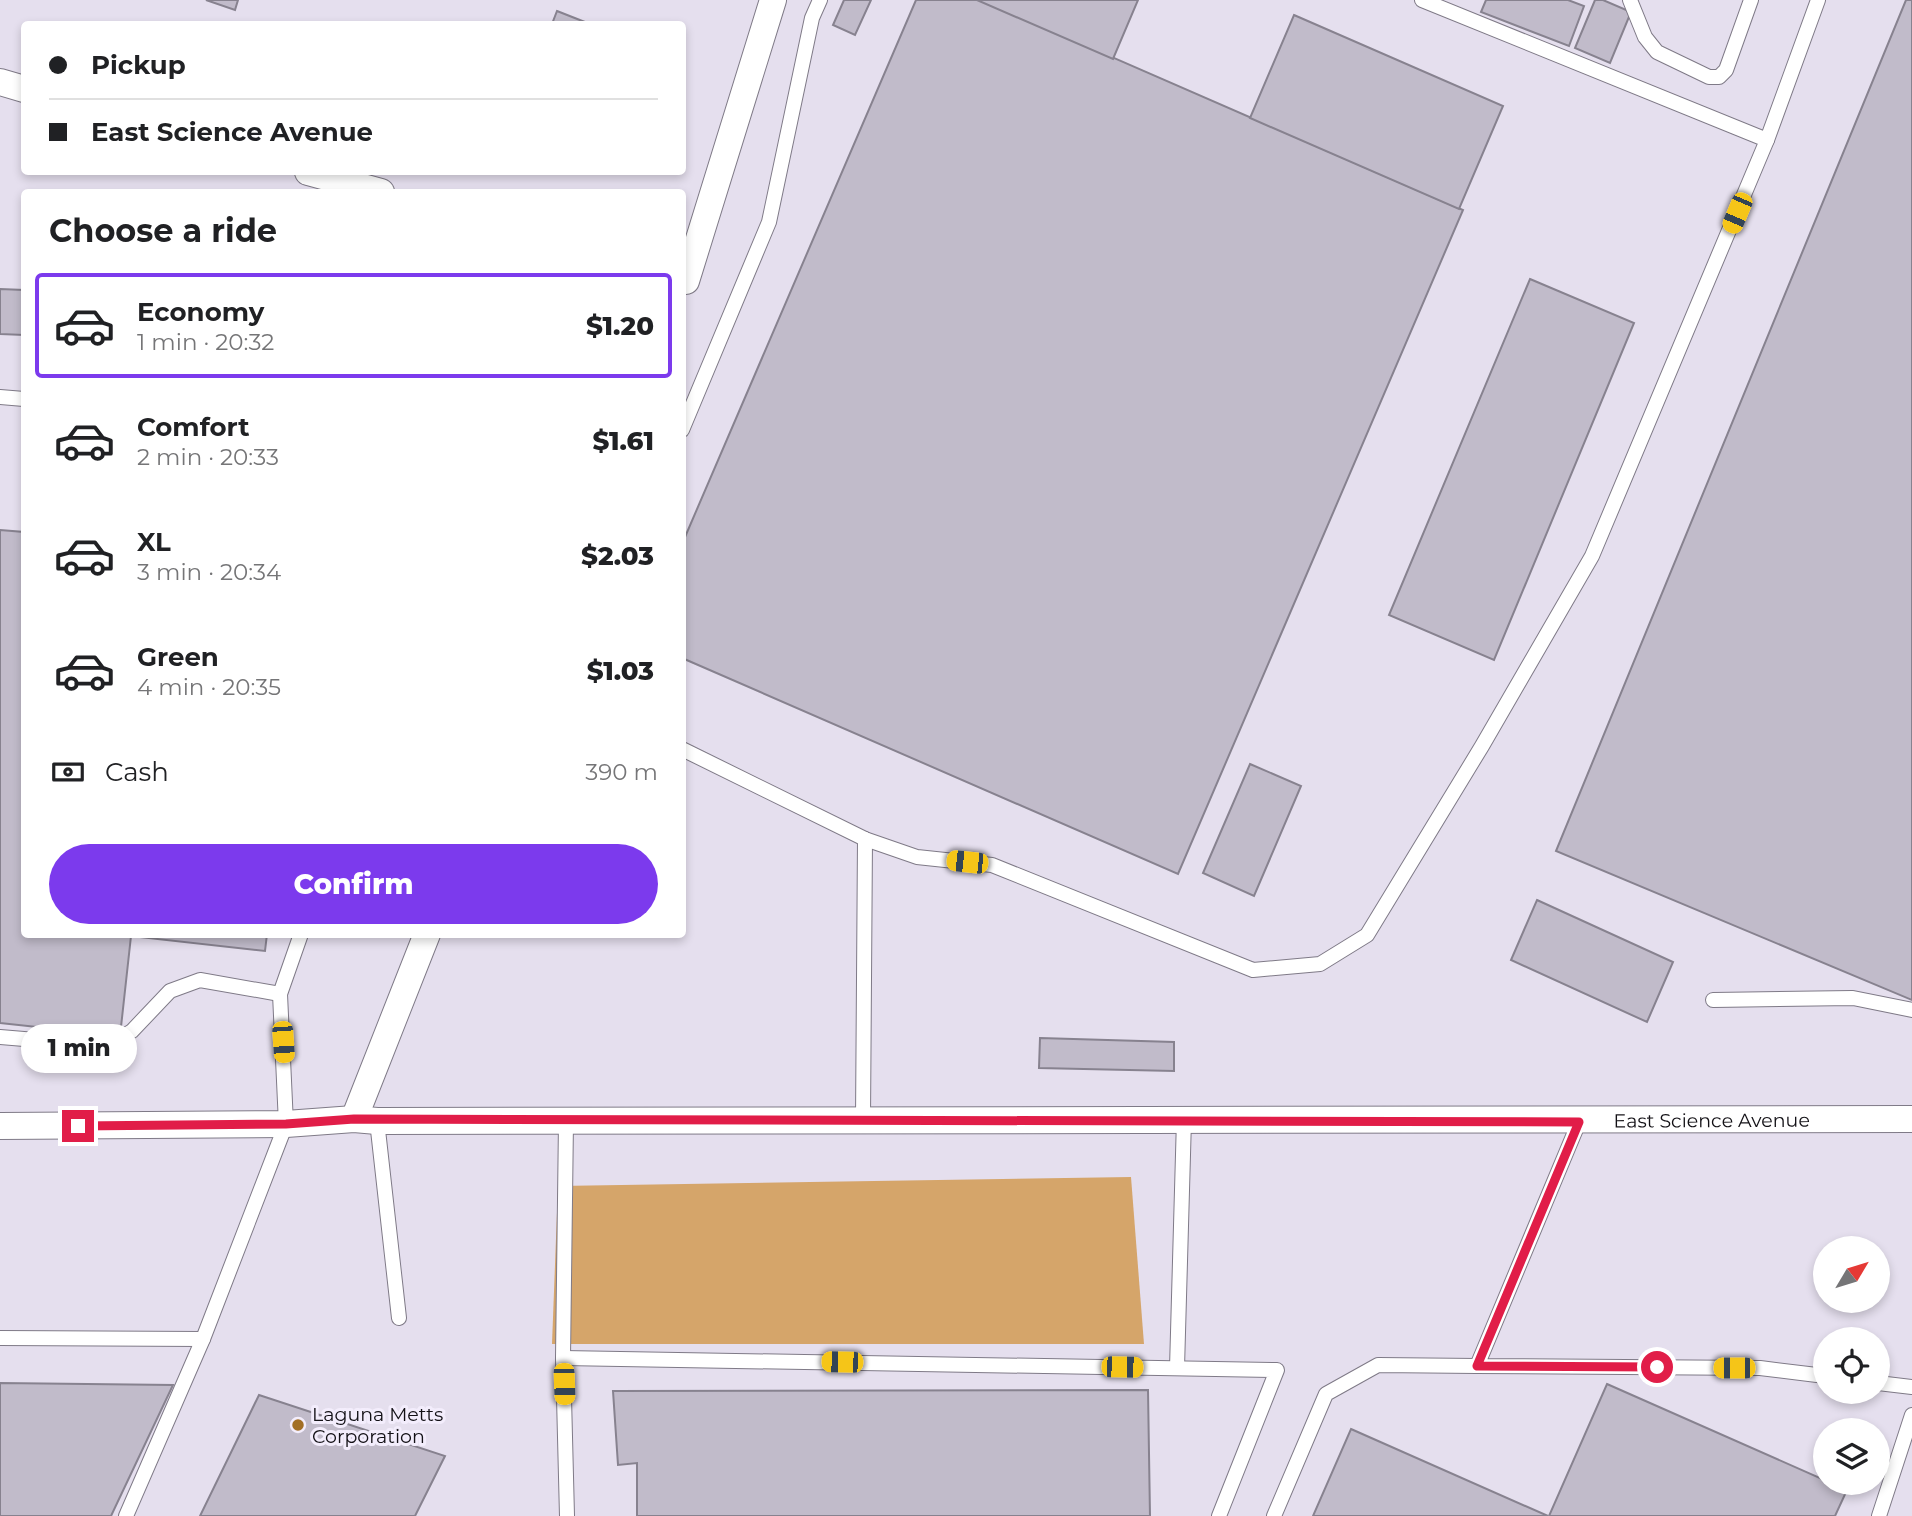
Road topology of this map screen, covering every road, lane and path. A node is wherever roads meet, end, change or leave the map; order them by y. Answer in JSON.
{"nodes":[{"id":1,"x":773,"y":0,"type":"edge"},
{"id":2,"x":820,"y":0,"type":"edge"},
{"id":3,"x":1422,"y":0,"type":"edge"},
{"id":4,"x":1630,"y":0,"type":"edge"},
{"id":5,"x":1751,"y":0,"type":"edge"},
{"id":6,"x":1818,"y":0,"type":"edge"},
{"id":7,"x":0,"y":82,"type":"edge"},
{"id":8,"x":21,"y":88,"type":"edge"},
{"id":9,"x":1767,"y":140,"type":"junction"},
{"id":10,"x":319,"y":175,"type":"edge"},
{"id":11,"x":370,"y":189,"type":"edge"},
{"id":12,"x":686,"y":281,"type":"edge"},
{"id":13,"x":0,"y":397,"type":"edge"},
{"id":14,"x":21,"y":399,"type":"edge"},
{"id":15,"x":686,"y":420,"type":"edge"},
{"id":16,"x":686,"y":751,"type":"edge"},
{"id":17,"x":865,"y":839,"type":"junction"},
{"id":18,"x":300,"y":938,"type":"edge"},
{"id":19,"x":426,"y":938,"type":"edge"},
{"id":20,"x":280,"y":994,"type":"junction"},
{"id":21,"x":1713,"y":1000,"type":"dead end"},
{"id":22,"x":1912,"y":1010,"type":"edge"},
{"id":23,"x":0,"y":1037,"type":"edge"},
{"id":24,"x":863,"y":1119,"type":"junction"},
{"id":25,"x":1184,"y":1119,"type":"junction"},
{"id":26,"x":1912,"y":1119,"type":"edge"},
{"id":27,"x":365,"y":1120,"type":"junction"},
{"id":28,"x":566,"y":1121,"type":"junction"},
{"id":29,"x":1579,"y":1122,"type":"junction"},
{"id":30,"x":286,"y":1124,"type":"junction"},
{"id":31,"x":0,"y":1126,"type":"edge"},
{"id":32,"x":399,"y":1318,"type":"dead end"},
{"id":33,"x":0,"y":1338,"type":"edge"},
{"id":34,"x":203,"y":1339,"type":"junction"},
{"id":35,"x":563,"y":1357,"type":"junction"},
{"id":36,"x":1477,"y":1366,"type":"junction"},
{"id":37,"x":1177,"y":1368,"type":"junction"},
{"id":38,"x":1813,"y":1375,"type":"edge"},
{"id":39,"x":1890,"y":1384,"type":"edge"},
{"id":40,"x":1912,"y":1387,"type":"edge"},
{"id":41,"x":1912,"y":1415,"type":"edge"},
{"id":42,"x":126,"y":1516,"type":"edge"},
{"id":43,"x":567,"y":1516,"type":"edge"},
{"id":44,"x":1219,"y":1516,"type":"edge"},
{"id":45,"x":1274,"y":1516,"type":"edge"},
{"id":46,"x":1879,"y":1516,"type":"edge"}],
"edges":[{"from":1,"to":12,"type":"street"},
{"from":2,"to":15,"type":"lane"},
{"from":3,"to":9,"type":"lane"},
{"from":4,"to":5,"type":"lane"},
{"from":6,"to":9,"type":"lane"},
{"from":7,"to":8,"type":"street"},
{"from":9,"to":17,"type":"lane"},
{"from":10,"to":11,"type":"street"},
{"from":13,"to":14,"type":"lane"},
{"from":16,"to":17,"type":"lane"},
{"from":17,"to":24,"type":"lane"},
{"from":18,"to":20,"type":"lane"},
{"from":19,"to":27,"type":"street"},
{"from":20,"to":23,"type":"lane"},
{"from":20,"to":30,"type":"lane"},
{"from":21,"to":22,"type":"lane"},
{"from":24,"to":25,"type":"street","name":"East Science Avenue"},
{"from":24,"to":28,"type":"street","name":"East Science Avenue"},
{"from":25,"to":29,"type":"street","name":"East Science Avenue"},
{"from":25,"to":37,"type":"lane"},
{"from":26,"to":29,"type":"street","name":"East Science Avenue"},
{"from":27,"to":28,"type":"street","name":"East Science Avenue"},
{"from":27,"to":30,"type":"street","name":"East Science Avenue"},
{"from":27,"to":32,"type":"lane"},
{"from":28,"to":35,"type":"lane"},
{"from":29,"to":36,"type":"lane"},
{"from":30,"to":31,"type":"street","name":"East Science Avenue"},
{"from":30,"to":34,"type":"lane"},
{"from":33,"to":34,"type":"lane"},
{"from":34,"to":42,"type":"lane"},
{"from":35,"to":37,"type":"lane"},
{"from":35,"to":43,"type":"lane"},
{"from":36,"to":38,"type":"lane"},
{"from":36,"to":45,"type":"lane"},
{"from":37,"to":44,"type":"lane"},
{"from":39,"to":40,"type":"lane"},
{"from":41,"to":46,"type":"lane"}]}
